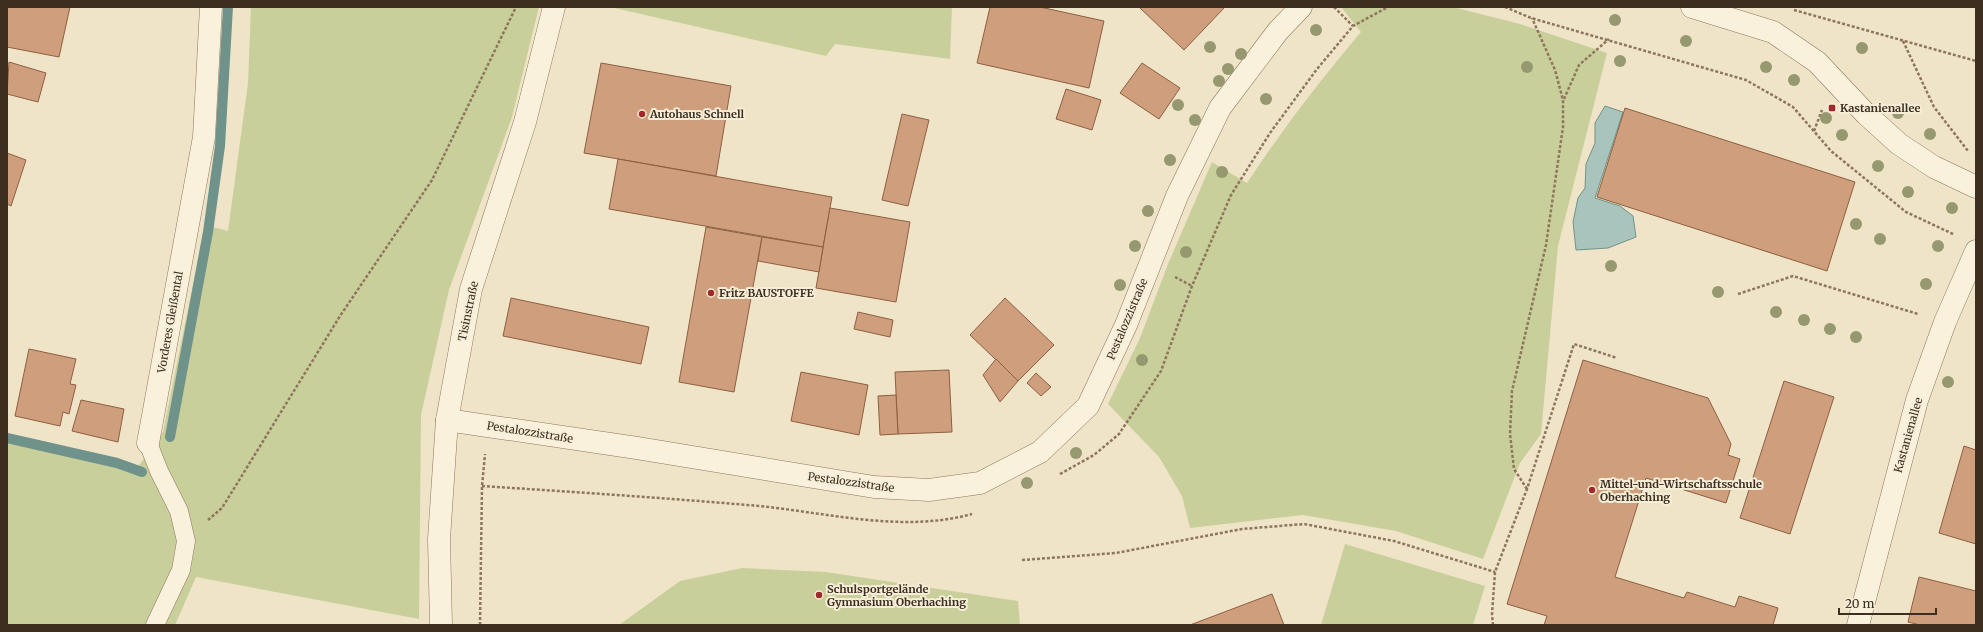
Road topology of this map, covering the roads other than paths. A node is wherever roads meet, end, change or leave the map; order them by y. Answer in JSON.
{"nodes":[{"id":1,"x":211,"y":7,"type":"edge"},
{"id":2,"x":554,"y":7,"type":"edge"},
{"id":3,"x":1302,"y":7,"type":"edge"},
{"id":4,"x":1692,"y":7,"type":"edge"},
{"id":5,"x":1976,"y":187,"type":"edge"},
{"id":6,"x":1976,"y":251,"type":"edge"},
{"id":7,"x":447,"y":420,"type":"junction"},
{"id":8,"x":148,"y":443,"type":"joint"},
{"id":9,"x":155,"y":625,"type":"edge"},
{"id":10,"x":441,"y":625,"type":"edge"},
{"id":11,"x":1858,"y":625,"type":"edge"}],
"edges":[{"from":1,"to":8,"type":"street","name":"Vorderes Gleißental"},
{"from":2,"to":7,"type":"street","name":"Tisinstraße"},
{"from":3,"to":7,"type":"street","name":"Pestalozzistraße"},
{"from":4,"to":5,"type":"street"},
{"from":6,"to":11,"type":"street","name":"Kastanienallee"},
{"from":7,"to":10,"type":"street","name":"Tisinstraße"},
{"from":8,"to":9,"type":"lane","name":"Vorderes Gleißental"}]}
